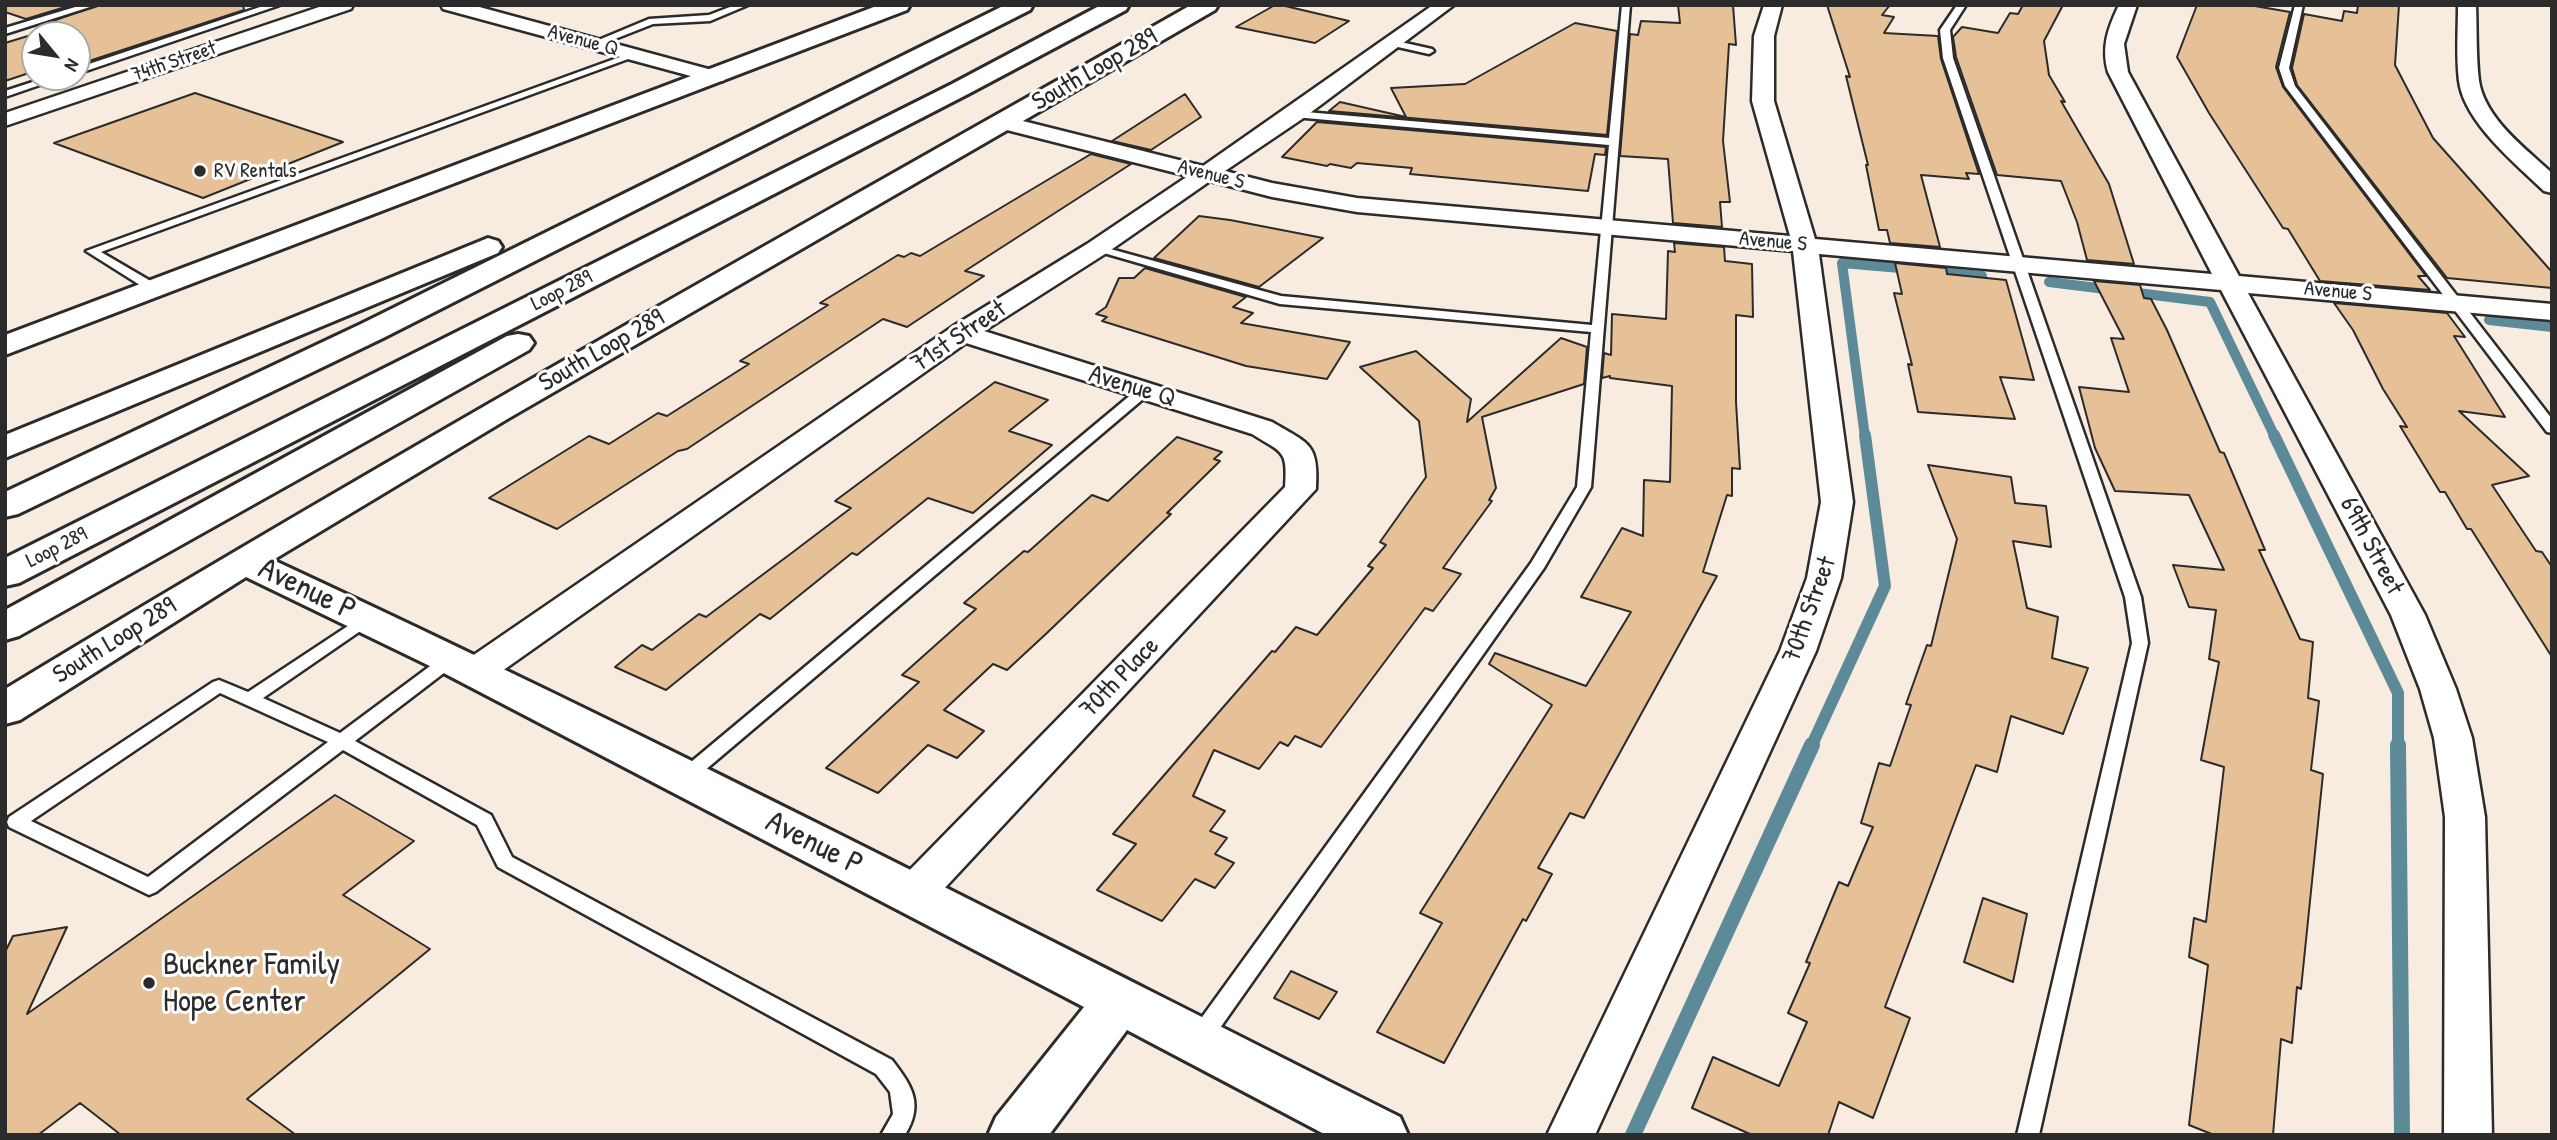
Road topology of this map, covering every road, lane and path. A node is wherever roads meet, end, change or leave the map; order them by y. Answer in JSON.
{"nodes":[{"id":1,"x":92,"y":5,"type":"edge"},
{"id":2,"x":276,"y":5,"type":"edge"},
{"id":3,"x":344,"y":5,"type":"edge"},
{"id":4,"x":450,"y":5,"type":"edge"},
{"id":5,"x":744,"y":5,"type":"edge"},
{"id":6,"x":899,"y":5,"type":"edge"},
{"id":7,"x":1022,"y":5,"type":"edge"},
{"id":8,"x":1118,"y":5,"type":"edge"},
{"id":9,"x":1207,"y":5,"type":"edge"},
{"id":10,"x":1445,"y":5,"type":"edge"},
{"id":11,"x":1626,"y":5,"type":"edge"},
{"id":12,"x":1773,"y":5,"type":"edge"},
{"id":13,"x":1962,"y":5,"type":"edge"},
{"id":14,"x":2128,"y":5,"type":"edge"},
{"id":15,"x":2299,"y":5,"type":"edge"},
{"id":16,"x":2467,"y":5,"type":"edge"},
{"id":17,"x":5,"y":32,"type":"edge"},
{"id":18,"x":1392,"y":43,"type":"junction"},
{"id":19,"x":594,"y":44,"type":"junction"},
{"id":20,"x":1429,"y":51,"type":"dead end"},
{"id":21,"x":634,"y":55,"type":"junction"},
{"id":22,"x":906,"y":63,"type":"junction"},
{"id":23,"x":91,"y":66,"type":"edge"},
{"id":24,"x":716,"y":77,"type":"junction"},
{"id":25,"x":960,"y":89,"type":"junction"},
{"id":26,"x":1294,"y":114,"type":"junction"},
{"id":27,"x":5,"y":120,"type":"edge"},
{"id":28,"x":1003,"y":122,"type":"junction"},
{"id":29,"x":1615,"y":142,"type":"junction"},
{"id":30,"x":1208,"y":174,"type":"junction"},
{"id":31,"x":2552,"y":187,"type":"edge"},
{"id":32,"x":1606,"y":228,"type":"junction"},
{"id":33,"x":1805,"y":245,"type":"junction"},
{"id":34,"x":1096,"y":248,"type":"junction"},
{"id":35,"x":2019,"y":262,"type":"junction"},
{"id":36,"x":2229,"y":282,"type":"junction"},
{"id":37,"x":155,"y":289,"type":"junction"},
{"id":38,"x":2455,"y":303,"type":"junction"},
{"id":39,"x":2552,"y":312,"type":"edge"},
{"id":40,"x":1599,"y":329,"type":"junction"},
{"id":41,"x":962,"y":333,"type":"junction"},
{"id":42,"x":5,"y":346,"type":"edge"},
{"id":43,"x":1144,"y":391,"type":"junction"},
{"id":44,"x":2552,"y":429,"type":"edge"},
{"id":45,"x":5,"y":448,"type":"edge"},
{"id":46,"x":1297,"y":449,"type":"joint"},
{"id":47,"x":5,"y":506,"type":"edge"},
{"id":48,"x":244,"y":561,"type":"junction"},
{"id":49,"x":5,"y":575,"type":"edge"},
{"id":50,"x":366,"y":619,"type":"junction"},
{"id":51,"x":5,"y":627,"type":"edge"},
{"id":52,"x":463,"y":665,"type":"junction"},
{"id":53,"x":249,"y":699,"type":"junction"},
{"id":54,"x":5,"y":709,"type":"edge"},
{"id":55,"x":341,"y":741,"type":"junction"},
{"id":56,"x":685,"y":777,"type":"junction"},
{"id":57,"x":912,"y":895,"type":"junction"},
{"id":58,"x":1120,"y":1000,"type":"junction"},
{"id":59,"x":1198,"y":1040,"type":"junction"},
{"id":60,"x":892,"y":1135,"type":"edge"},
{"id":61,"x":1016,"y":1135,"type":"edge"},
{"id":62,"x":1380,"y":1135,"type":"edge"},
{"id":63,"x":1571,"y":1135,"type":"edge"},
{"id":64,"x":2028,"y":1135,"type":"edge"},
{"id":65,"x":2468,"y":1135,"type":"edge"}],
"edges":[{"from":1,"to":17,"type":"lane"},
{"from":2,"to":23,"type":"lane"},
{"from":3,"to":27,"type":"street","name":"74th Street"},
{"from":4,"to":19,"type":"street","name":"Avenue Q"},
{"from":5,"to":19,"type":"lane"},
{"from":6,"to":24,"type":"main road"},
{"from":7,"to":22,"type":"main road","name":"Loop 289"},
{"from":8,"to":25,"type":"main road","name":"Loop 289"},
{"from":9,"to":28,"type":"main road","name":"South Loop 289"},
{"from":10,"to":18,"type":"street","name":"71st Street"},
{"from":11,"to":29,"type":"lane"},
{"from":12,"to":33,"type":"street","name":"70th Street"},
{"from":13,"to":35,"type":"lane"},
{"from":14,"to":36,"type":"street","name":"69th Street"},
{"from":15,"to":38,"type":"lane"},
{"from":16,"to":31,"type":"street"},
{"from":18,"to":20,"type":"lane"},
{"from":18,"to":26,"type":"street","name":"71st Street"},
{"from":19,"to":21,"type":"street","name":"Avenue Q"},
{"from":21,"to":24,"type":"street","name":"Avenue Q"},
{"from":21,"to":37,"type":"lane"},
{"from":22,"to":45,"type":"main road"},
{"from":22,"to":47,"type":"main road","name":"Loop 289"},
{"from":24,"to":37,"type":"main road"},
{"from":25,"to":49,"type":"main road","name":"Loop 289"},
{"from":25,"to":51,"type":"main road"},
{"from":26,"to":29,"type":"lane"},
{"from":26,"to":30,"type":"street","name":"71st Street"},
{"from":28,"to":30,"type":"street","name":"Avenue S"},
{"from":28,"to":48,"type":"main road","name":"South Loop 289"},
{"from":29,"to":32,"type":"lane"},
{"from":30,"to":32,"type":"street","name":"Avenue S"},
{"from":30,"to":34,"type":"street","name":"71st Street"},
{"from":32,"to":33,"type":"street","name":"Avenue S"},
{"from":32,"to":40,"type":"lane"},
{"from":33,"to":35,"type":"street","name":"Avenue S"},
{"from":33,"to":63,"type":"street","name":"70th Street"},
{"from":34,"to":40,"type":"lane"},
{"from":34,"to":41,"type":"street","name":"71st Street"},
{"from":35,"to":36,"type":"street","name":"Avenue S"},
{"from":35,"to":64,"type":"lane"},
{"from":36,"to":38,"type":"street","name":"Avenue S"},
{"from":36,"to":65,"type":"street","name":"69th Street"},
{"from":37,"to":42,"type":"main road"},
{"from":38,"to":39,"type":"street","name":"Avenue S"},
{"from":38,"to":44,"type":"lane"},
{"from":40,"to":59,"type":"lane"},
{"from":41,"to":43,"type":"street","name":"Avenue Q"},
{"from":41,"to":52,"type":"street","name":"71st Street"},
{"from":43,"to":46,"type":"street","name":"Avenue Q"},
{"from":43,"to":56,"type":"lane"},
{"from":46,"to":57,"type":"street","name":"70th Place"},
{"from":48,"to":50,"type":"main road","name":"Avenue P"},
{"from":48,"to":54,"type":"main road","name":"South Loop 289"},
{"from":50,"to":52,"type":"main road","name":"Avenue P"},
{"from":50,"to":53,"type":"lane"},
{"from":52,"to":55,"type":"lane"},
{"from":52,"to":56,"type":"main road","name":"Avenue P"},
{"from":53,"to":55,"type":"lane"},
{"from":53,"to":55,"type":"lane"},
{"from":55,"to":60,"type":"lane"},
{"from":56,"to":57,"type":"main road","name":"Avenue P"},
{"from":57,"to":58,"type":"main road","name":"Avenue P"},
{"from":58,"to":59,"type":"main road","name":"Avenue P"},
{"from":58,"to":61,"type":"main road"},
{"from":59,"to":62,"type":"main road","name":"Avenue P"}]}
